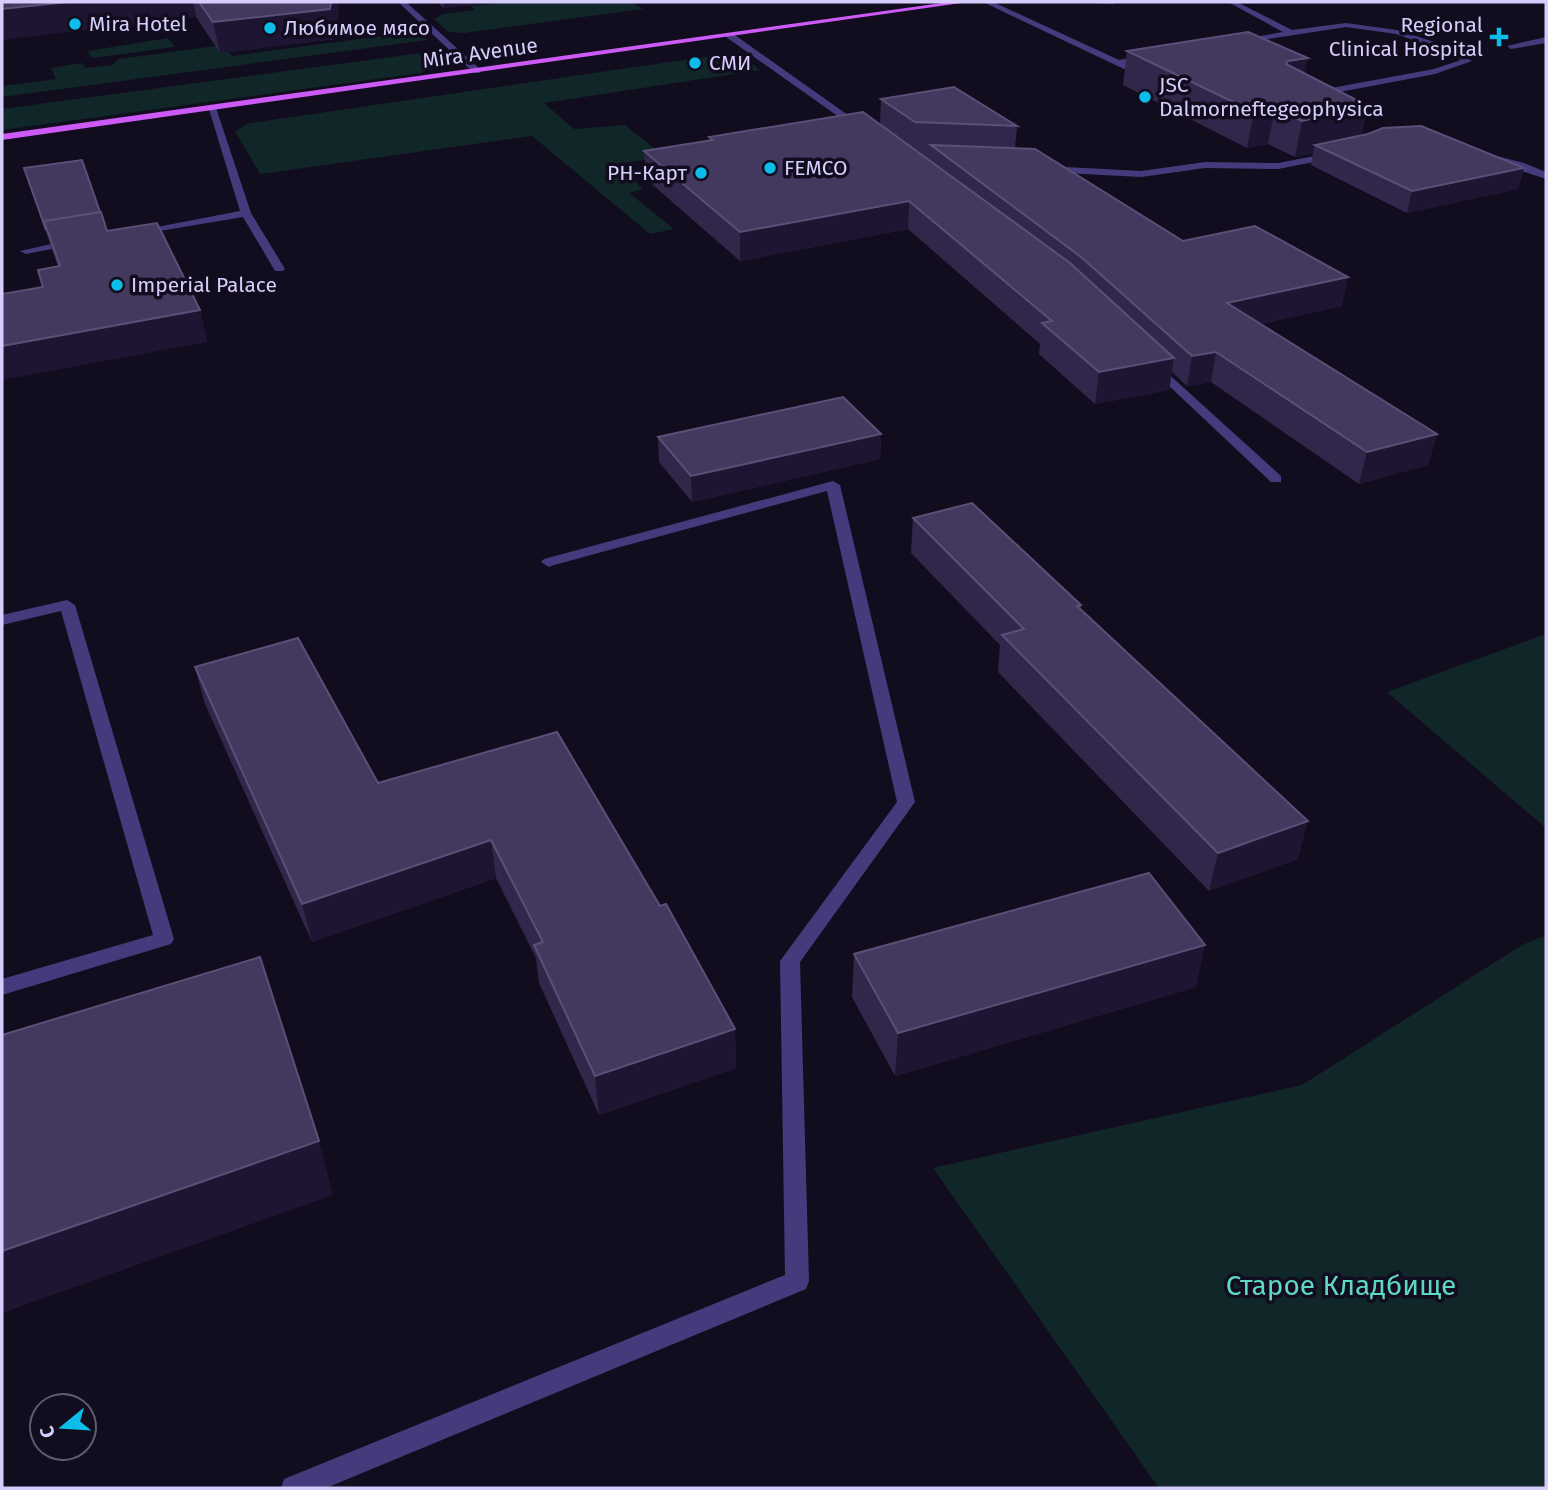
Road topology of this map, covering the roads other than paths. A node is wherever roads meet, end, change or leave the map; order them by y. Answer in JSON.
{"nodes":[{"id":1,"x":402,"y":2,"type":"edge"},
{"id":2,"x":964,"y":2,"type":"edge"},
{"id":3,"x":987,"y":2,"type":"edge"},
{"id":4,"x":1080,"y":2,"type":"edge"},
{"id":5,"x":1113,"y":2,"type":"edge"},
{"id":6,"x":1232,"y":2,"type":"edge"},
{"id":7,"x":945,"y":3,"type":"edge"},
{"id":8,"x":1292,"y":33,"type":"junction"},
{"id":9,"x":729,"y":35,"type":"junction"},
{"id":10,"x":1546,"y":40,"type":"edge"},
{"id":11,"x":1224,"y":44,"type":"edge"},
{"id":12,"x":1511,"y":46,"type":"dead end"},
{"id":13,"x":1157,"y":56,"type":"edge"},
{"id":14,"x":1117,"y":63,"type":"junction"},
{"id":15,"x":1133,"y":70,"type":"edge"},
{"id":16,"x":477,"y":71,"type":"junction"},
{"id":17,"x":1301,"y":96,"type":"edge"},
{"id":18,"x":211,"y":108,"type":"junction"},
{"id":19,"x":866,"y":132,"type":"edge"},
{"id":20,"x":2,"y":137,"type":"edge"},
{"id":21,"x":1347,"y":153,"type":"edge"},
{"id":22,"x":1479,"y":155,"type":"edge"},
{"id":23,"x":1033,"y":169,"type":"edge"},
{"id":24,"x":1546,"y":176,"type":"edge"},
{"id":25,"x":246,"y":213,"type":"junction"},
{"id":26,"x":130,"y":233,"type":"edge"},
{"id":27,"x":90,"y":239,"type":"edge"},
{"id":28,"x":26,"y":251,"type":"dead end"},
{"id":29,"x":279,"y":270,"type":"dead end"},
{"id":30,"x":1143,"y":355,"type":"edge"},
{"id":31,"x":1276,"y":479,"type":"dead end"},
{"id":32,"x":549,"y":562,"type":"dead end"},
{"id":33,"x":2,"y":620,"type":"edge"},
{"id":34,"x":2,"y":987,"type":"edge"},
{"id":35,"x":294,"y":1488,"type":"edge"}],
"edges":[{"from":1,"to":16,"type":"lane"},
{"from":2,"to":7,"type":"main road","name":"Mira Avenue"},
{"from":3,"to":14,"type":"lane"},
{"from":4,"to":5,"type":"lane"},
{"from":6,"to":8,"type":"lane"},
{"from":7,"to":9,"type":"main road","name":"Mira Avenue"},
{"from":8,"to":11,"type":"lane"},
{"from":8,"to":17,"type":"lane"},
{"from":9,"to":16,"type":"main road","name":"Mira Avenue"},
{"from":9,"to":19,"type":"lane"},
{"from":10,"to":12,"type":"lane"},
{"from":13,"to":14,"type":"lane"},
{"from":14,"to":15,"type":"lane"},
{"from":16,"to":18,"type":"main road","name":"Mira Avenue"},
{"from":18,"to":20,"type":"main road","name":"Mira Avenue"},
{"from":18,"to":25,"type":"lane"},
{"from":21,"to":23,"type":"lane"},
{"from":22,"to":24,"type":"lane"},
{"from":25,"to":26,"type":"lane"},
{"from":25,"to":29,"type":"lane"},
{"from":27,"to":28,"type":"lane"},
{"from":30,"to":31,"type":"lane"},
{"from":32,"to":35,"type":"lane"},
{"from":33,"to":34,"type":"lane"}]}
